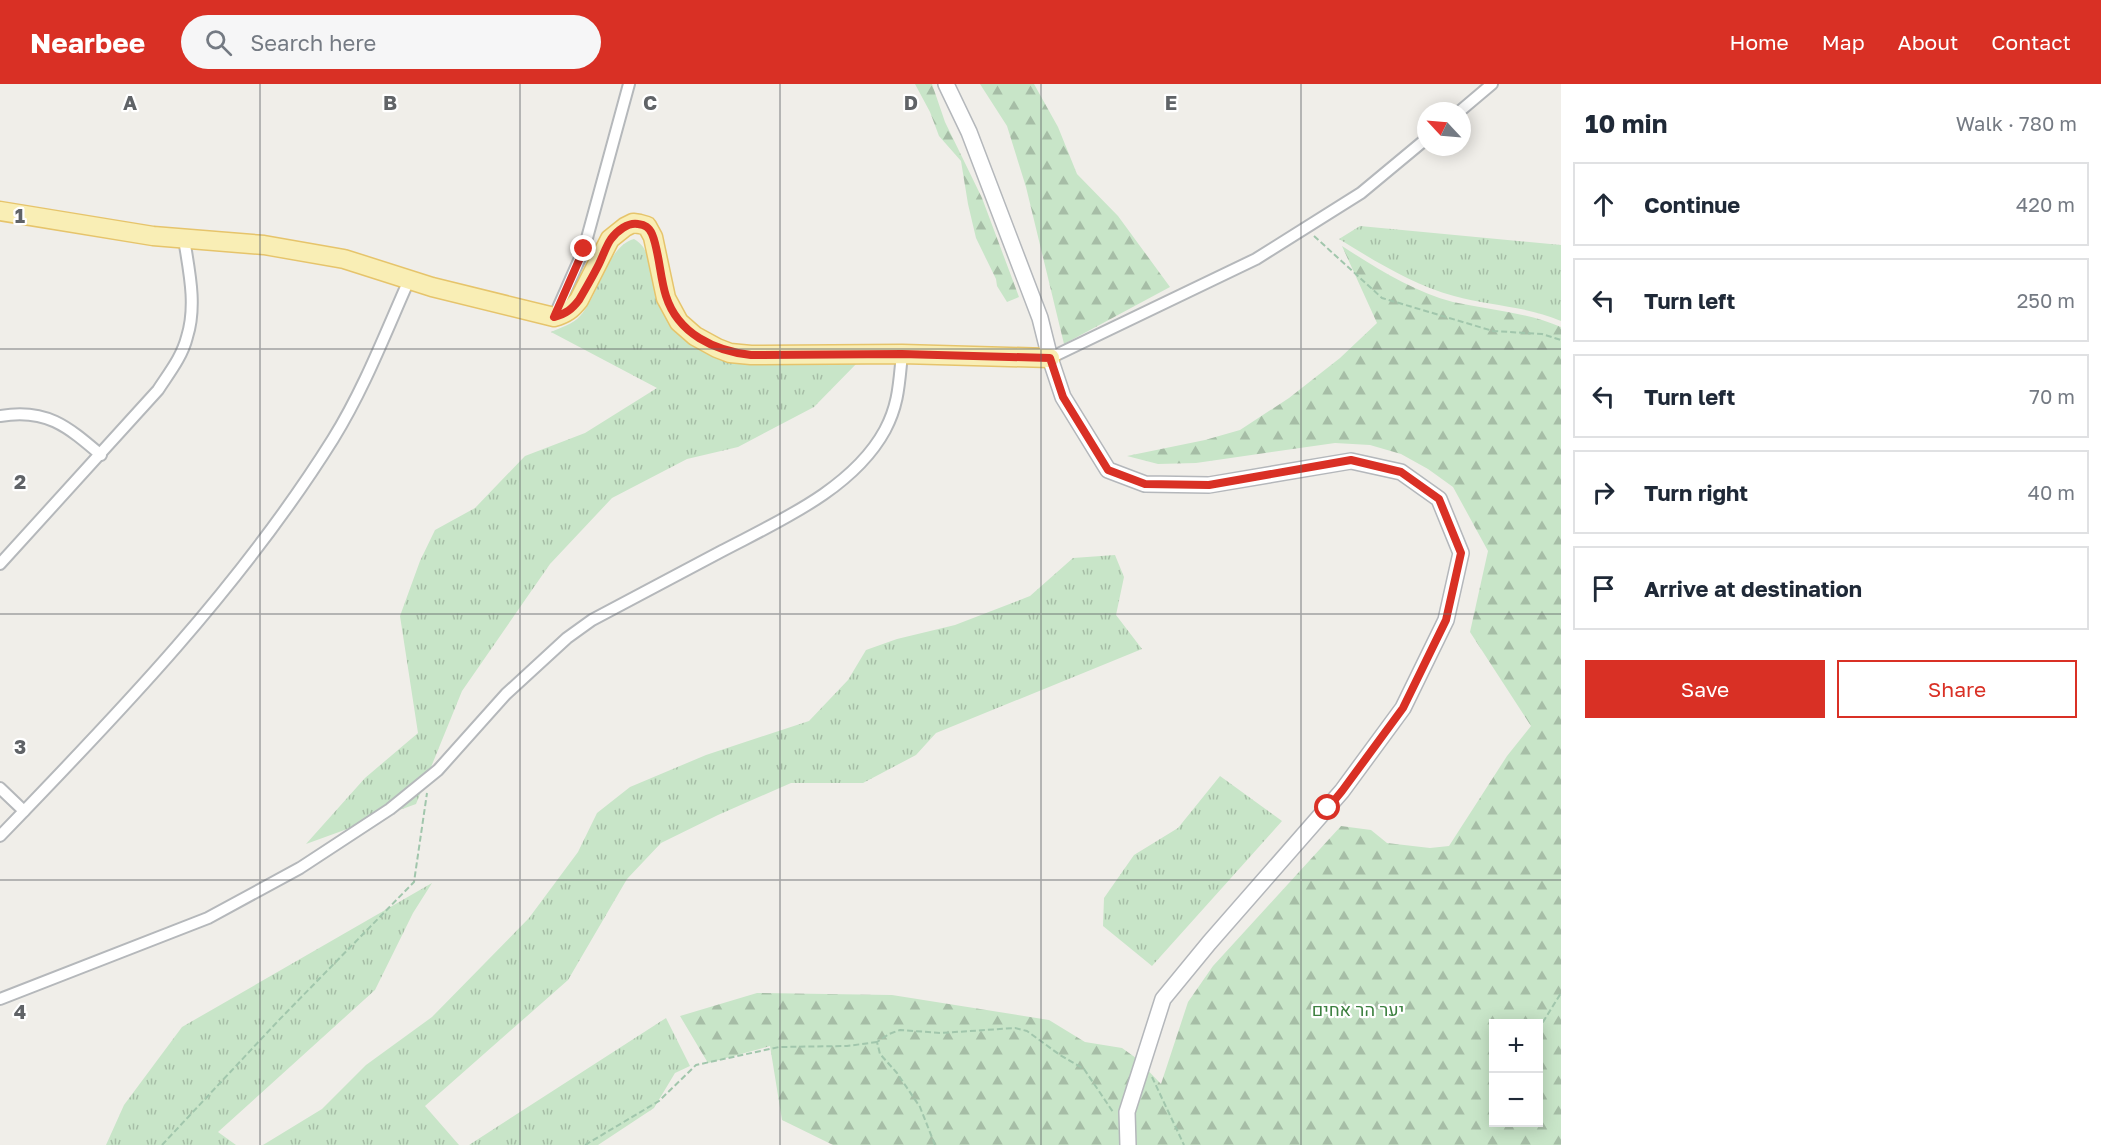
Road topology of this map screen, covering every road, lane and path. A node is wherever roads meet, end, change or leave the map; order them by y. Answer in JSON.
{"nodes":[{"id":1,"x":629,"y":84,"type":"edge"},
{"id":2,"x":946,"y":84,"type":"edge"},
{"id":3,"x":1492,"y":84,"type":"edge"},
{"id":4,"x":1471,"y":102,"type":"edge"},
{"id":5,"x":1417,"y":146,"type":"edge"},
{"id":6,"x":0,"y":211,"type":"edge"},
{"id":7,"x":1305,"y":228,"type":"junction"},
{"id":8,"x":184,"y":238,"type":"junction"},
{"id":9,"x":409,"y":280,"type":"junction"},
{"id":10,"x":554,"y":317,"type":"junction"},
{"id":11,"x":1561,"y":340,"type":"edge"},
{"id":12,"x":902,"y":354,"type":"junction"},
{"id":13,"x":1050,"y":358,"type":"junction"},
{"id":14,"x":0,"y":416,"type":"edge"},
{"id":15,"x":101,"y":454,"type":"junction"},
{"id":16,"x":0,"y":564,"type":"edge"},
{"id":17,"x":429,"y":778,"type":"junction"},
{"id":18,"x":0,"y":788,"type":"edge"},
{"id":19,"x":24,"y":811,"type":"junction"},
{"id":20,"x":0,"y":836,"type":"edge"},
{"id":21,"x":1561,"y":993,"type":"edge"},
{"id":22,"x":0,"y":999,"type":"edge"},
{"id":23,"x":1543,"y":1023,"type":"edge"},
{"id":24,"x":877,"y":1042,"type":"junction"},
{"id":25,"x":1143,"y":1061,"type":"junction"},
{"id":26,"x":1127,"y":1113,"type":"junction"},
{"id":27,"x":162,"y":1145,"type":"edge"},
{"id":28,"x":585,"y":1145,"type":"edge"},
{"id":29,"x":935,"y":1145,"type":"edge"},
{"id":30,"x":1128,"y":1145,"type":"edge"},
{"id":31,"x":1184,"y":1145,"type":"edge"}],
"edges":[{"from":1,"to":10,"type":"street"},
{"from":2,"to":13,"type":"main road"},
{"from":3,"to":4,"type":"street"},
{"from":5,"to":7,"type":"street"},
{"from":6,"to":8,"type":"main road"},
{"from":7,"to":11,"type":"path"},
{"from":7,"to":13,"type":"street"},
{"from":8,"to":9,"type":"main road"},
{"from":8,"to":15,"type":"street"},
{"from":9,"to":10,"type":"main road"},
{"from":9,"to":19,"type":"street"},
{"from":10,"to":12,"type":"main road"},
{"from":12,"to":13,"type":"main road"},
{"from":12,"to":17,"type":"street"},
{"from":13,"to":25,"type":"main road"},
{"from":14,"to":15,"type":"street"},
{"from":15,"to":16,"type":"street"},
{"from":17,"to":22,"type":"street"},
{"from":17,"to":27,"type":"path"},
{"from":18,"to":19,"type":"street"},
{"from":19,"to":20,"type":"street"},
{"from":21,"to":23,"type":"path"},
{"from":24,"to":26,"type":"path"},
{"from":24,"to":28,"type":"path"},
{"from":24,"to":29,"type":"path"},
{"from":25,"to":26,"type":"main road"},
{"from":25,"to":31,"type":"path"},
{"from":26,"to":30,"type":"main road"}]}
